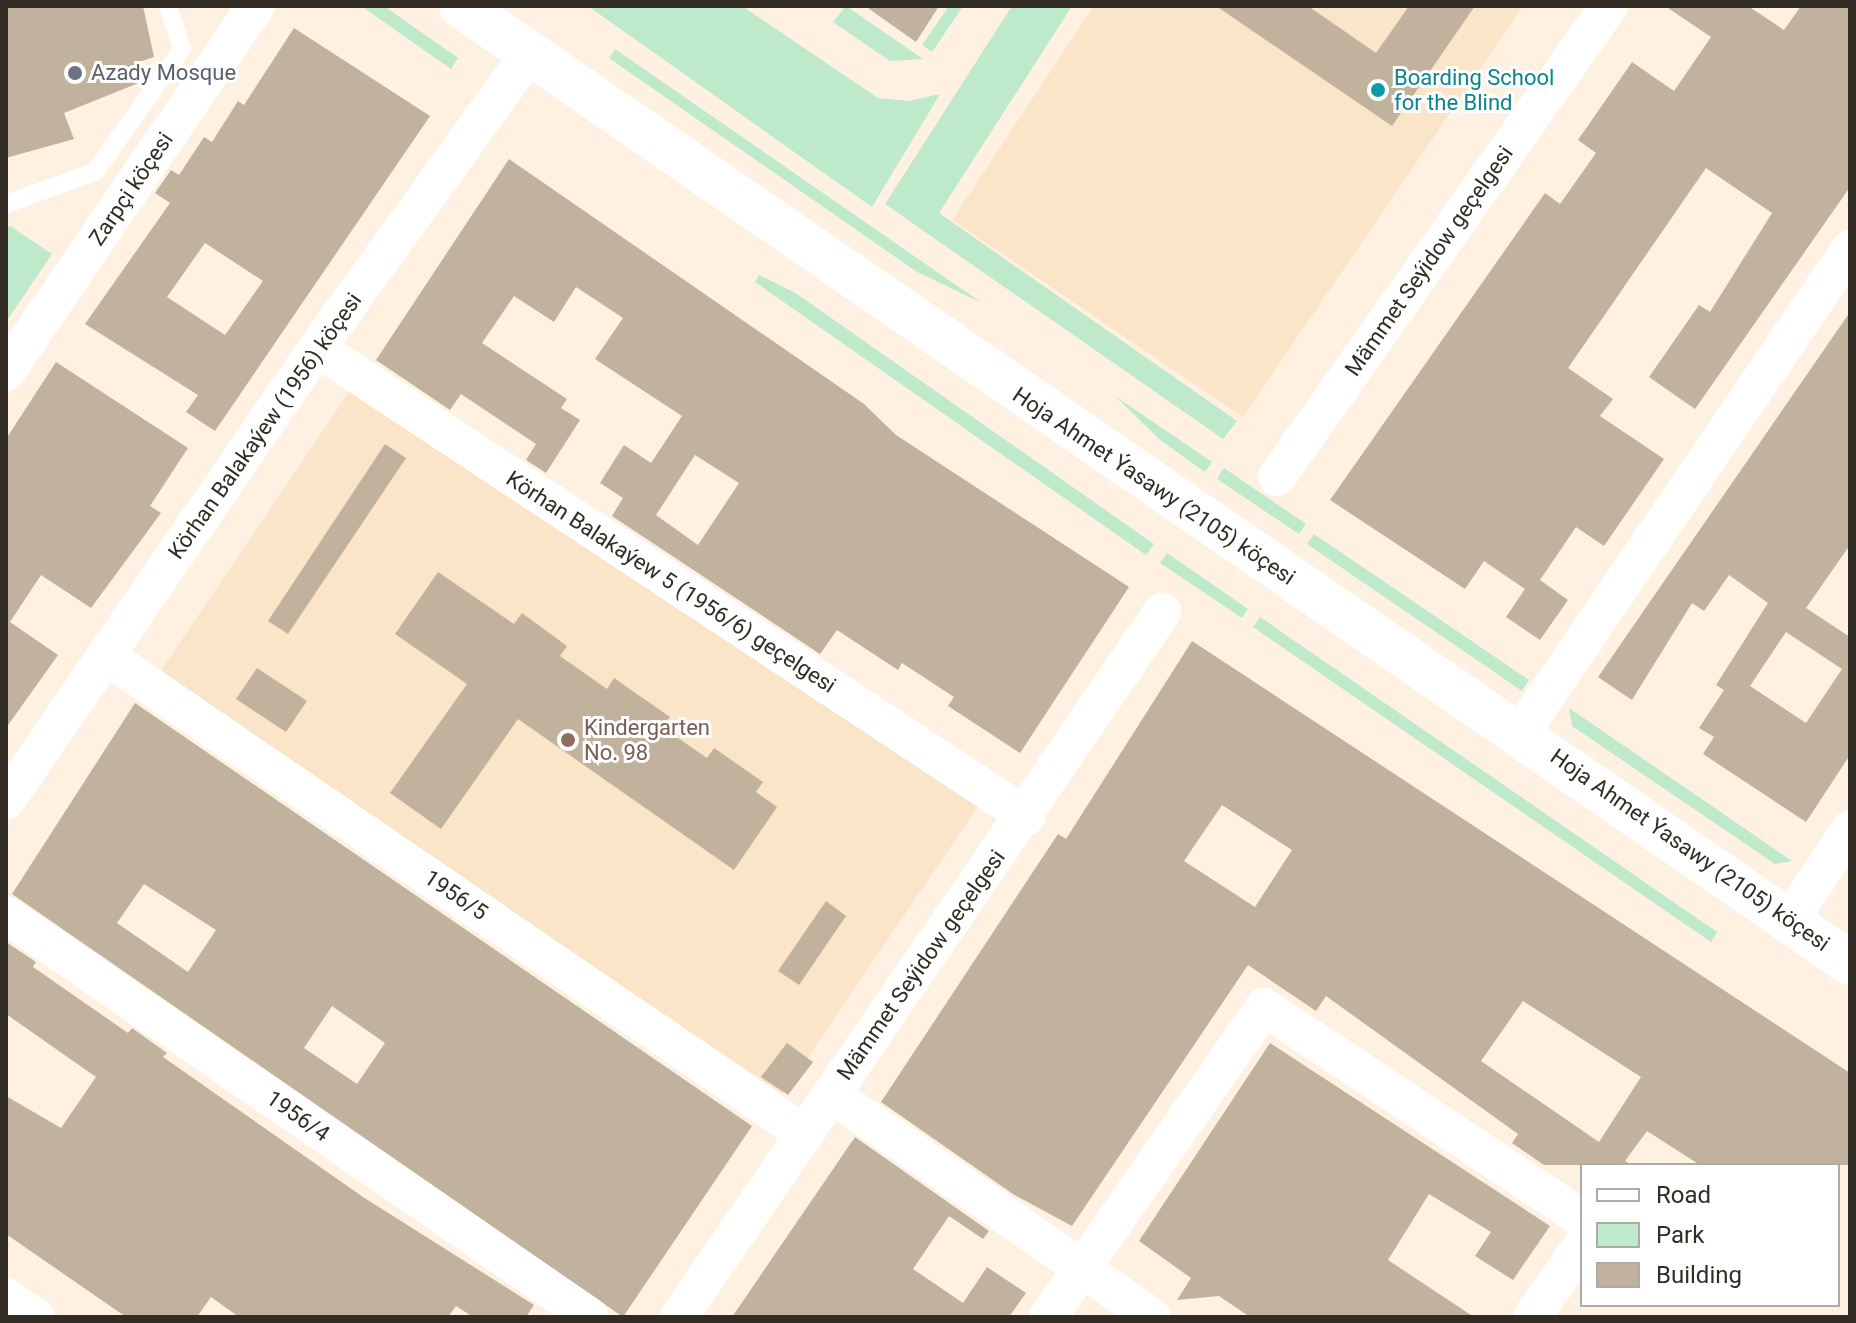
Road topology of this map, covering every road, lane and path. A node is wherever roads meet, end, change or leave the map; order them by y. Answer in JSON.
{"nodes":[{"id":1,"x":168,"y":6,"type":"edge"},
{"id":2,"x":256,"y":6,"type":"edge"},
{"id":3,"x":461,"y":6,"type":"edge"},
{"id":4,"x":1609,"y":6,"type":"edge"},
{"id":5,"x":529,"y":54,"type":"junction"},
{"id":6,"x":6,"y":204,"type":"edge"},
{"id":7,"x":1850,"y":249,"type":"edge"},
{"id":8,"x":317,"y":348,"type":"junction"},
{"id":9,"x":6,"y":372,"type":"edge"},
{"id":10,"x":1277,"y":477,"type":"dead end"},
{"id":11,"x":1162,"y":612,"type":"dead end"},
{"id":12,"x":106,"y":656,"type":"junction"},
{"id":13,"x":1522,"y":731,"type":"junction"},
{"id":14,"x":6,"y":801,"type":"edge"},
{"id":15,"x":1026,"y":816,"type":"junction"},
{"id":16,"x":1850,"y":830,"type":"edge"},
{"id":17,"x":6,"y":915,"type":"edge"},
{"id":18,"x":1789,"y":921,"type":"junction"},
{"id":19,"x":1850,"y":963,"type":"edge"},
{"id":20,"x":831,"y":1094,"type":"junction"},
{"id":21,"x":805,"y":1134,"type":"junction"},
{"id":22,"x":1580,"y":1217,"type":"edge"},
{"id":23,"x":1580,"y":1249,"type":"edge"},
{"id":24,"x":1081,"y":1268,"type":"junction"},
{"id":25,"x":6,"y":1297,"type":"edge"},
{"id":26,"x":36,"y":1317,"type":"edge"},
{"id":27,"x":590,"y":1317,"type":"edge"},
{"id":28,"x":679,"y":1317,"type":"edge"},
{"id":29,"x":1048,"y":1317,"type":"edge"},
{"id":30,"x":1152,"y":1317,"type":"edge"},
{"id":31,"x":1532,"y":1317,"type":"edge"}],
"edges":[{"from":1,"to":6,"type":"lane"},
{"from":2,"to":9,"type":"street","name":"Zarpçi köçesi"},
{"from":3,"to":5,"type":"street","name":"Hoja Ahmet Ýasawy (2105) köçesi"},
{"from":4,"to":10,"type":"street","name":"Mämmet Seýidow geçelgesi"},
{"from":5,"to":8,"type":"street","name":"Körhan Balakaýew (1956) köçesi"},
{"from":5,"to":13,"type":"street","name":"Hoja Ahmet Ýasawy (2105) köçesi"},
{"from":7,"to":13,"type":"street"},
{"from":8,"to":12,"type":"street","name":"Körhan Balakaýew (1956) köçesi"},
{"from":8,"to":15,"type":"street","name":"Körhan Balakaýew 5 (1956/6) geçelgesi"},
{"from":11,"to":15,"type":"street","name":"Mämmet Seýidow geçelgesi"},
{"from":12,"to":14,"type":"street","name":"Körhan Balakaýew (1956) köçesi"},
{"from":12,"to":21,"type":"street","name":"1956/5"},
{"from":13,"to":18,"type":"street","name":"Hoja Ahmet Ýasawy (2105) köçesi"},
{"from":15,"to":20,"type":"street","name":"Mämmet Seýidow geçelgesi"},
{"from":16,"to":18,"type":"street"},
{"from":17,"to":27,"type":"street","name":"1956/4"},
{"from":18,"to":19,"type":"street","name":"Hoja Ahmet Ýasawy (2105) köçesi"},
{"from":20,"to":21,"type":"street","name":"Mämmet Seýidow geçelgesi"},
{"from":20,"to":24,"type":"street"},
{"from":21,"to":28,"type":"street","name":"Mämmet Seýidow geçelgesi"},
{"from":22,"to":24,"type":"street"},
{"from":23,"to":31,"type":"street"},
{"from":24,"to":29,"type":"street"},
{"from":24,"to":30,"type":"street"},
{"from":25,"to":26,"type":"street"}]}
